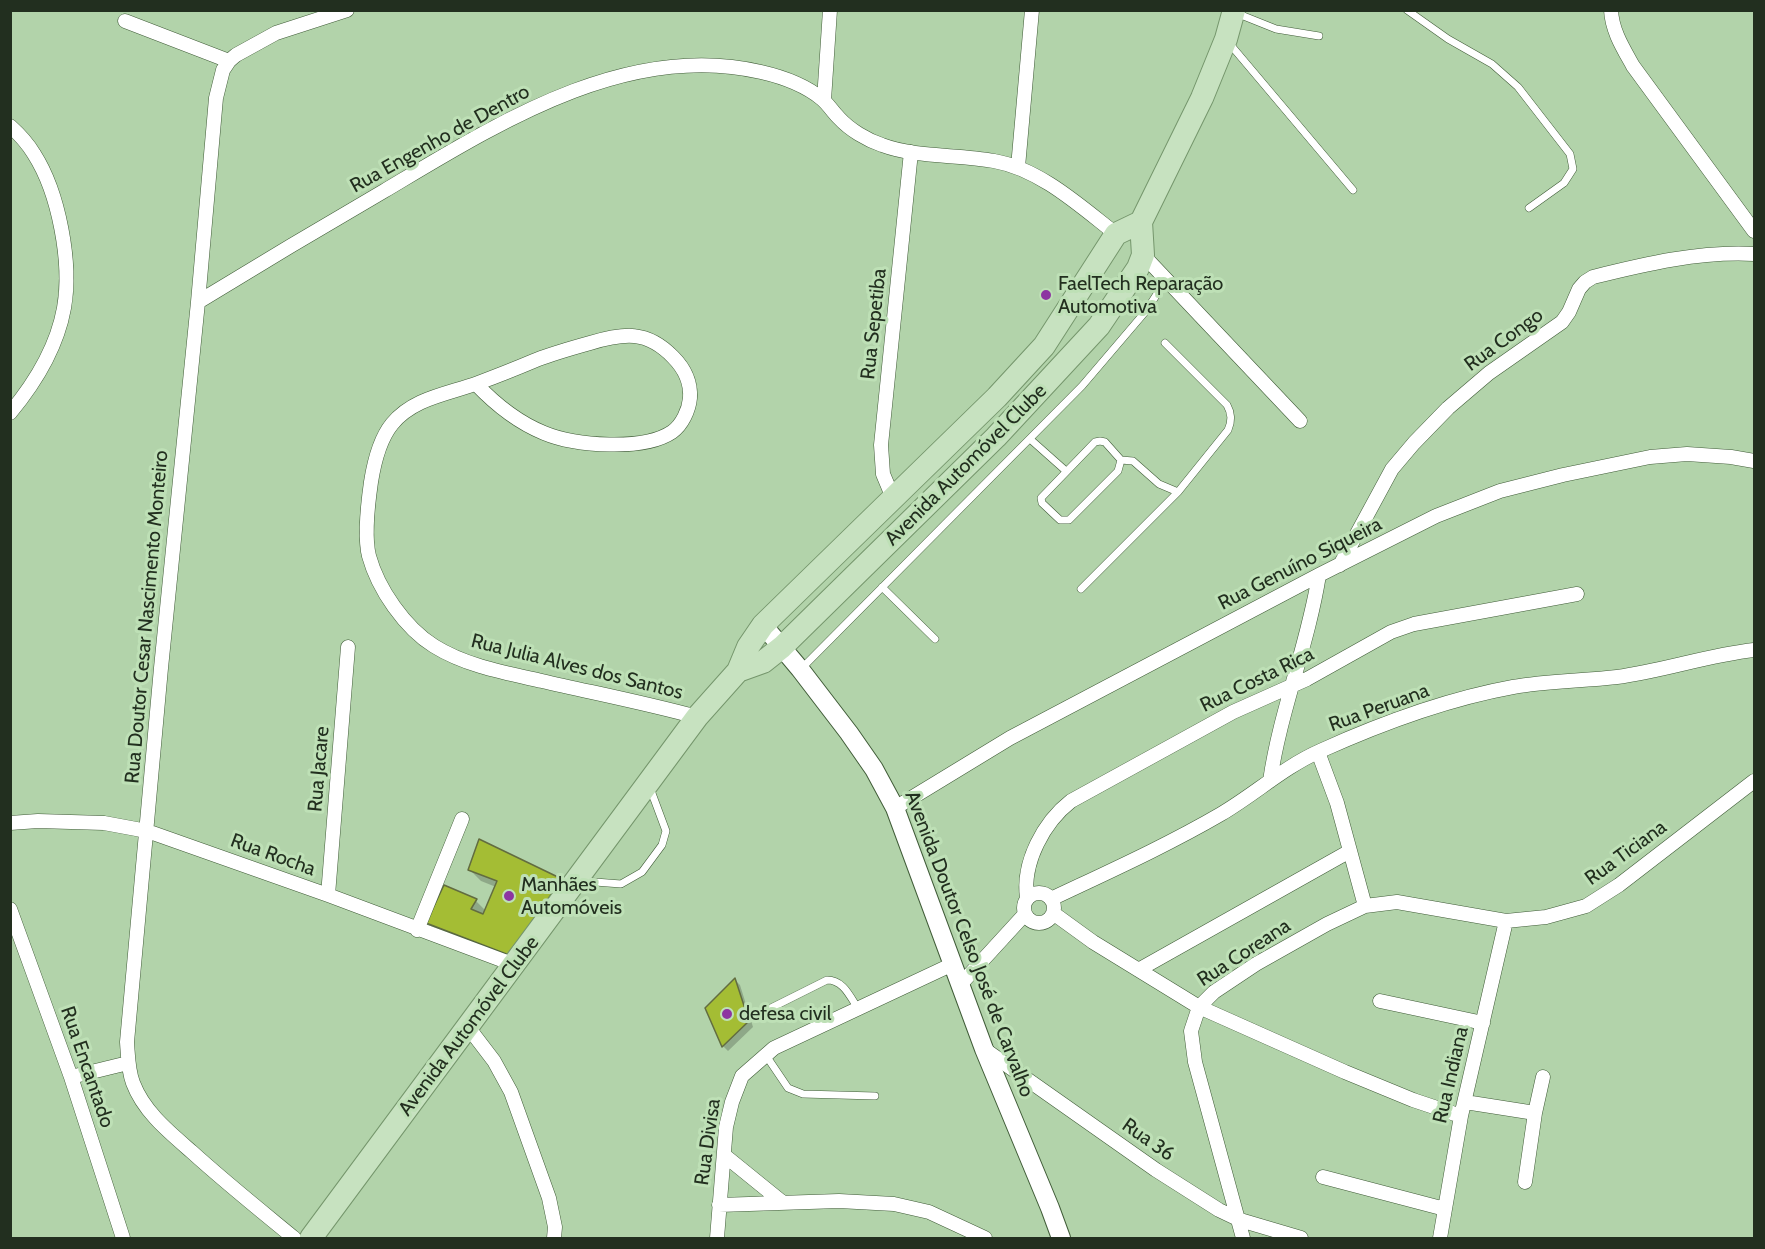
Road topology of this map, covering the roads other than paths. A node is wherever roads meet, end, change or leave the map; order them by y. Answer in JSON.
{"nodes":[{"id":1,"x":347,"y":10,"type":"edge"},
{"id":2,"x":830,"y":10,"type":"edge"},
{"id":3,"x":1032,"y":10,"type":"edge"},
{"id":4,"x":1407,"y":10,"type":"edge"},
{"id":5,"x":1611,"y":10,"type":"edge"},
{"id":6,"x":1234,"y":11,"type":"edge"},
{"id":7,"x":125,"y":21,"type":"dead end"},
{"id":8,"x":1319,"y":36,"type":"dead end"},
{"id":9,"x":1226,"y":39,"type":"junction"},
{"id":10,"x":229,"y":60,"type":"junction"},
{"id":11,"x":824,"y":100,"type":"junction"},
{"id":12,"x":10,"y":126,"type":"edge"},
{"id":13,"x":912,"y":152,"type":"junction"},
{"id":14,"x":1018,"y":167,"type":"junction"},
{"id":15,"x":1353,"y":190,"type":"dead end"},
{"id":16,"x":1530,"y":208,"type":"dead end"},
{"id":17,"x":1141,"y":222,"type":"junction"},
{"id":18,"x":1755,"y":231,"type":"edge"},
{"id":19,"x":1116,"y":234,"type":"junction"},
{"id":20,"x":1755,"y":254,"type":"edge"},
{"id":21,"x":1143,"y":255,"type":"junction"},
{"id":22,"x":1166,"y":280,"type":"junction"},
{"id":23,"x":198,"y":302,"type":"junction"},
{"id":24,"x":1165,"y":343,"type":"dead end"},
{"id":25,"x":476,"y":384,"type":"junction"},
{"id":26,"x":997,"y":397,"type":"junction"},
{"id":27,"x":10,"y":413,"type":"edge"},
{"id":28,"x":1016,"y":417,"type":"junction"},
{"id":29,"x":1299,"y":421,"type":"dead end"},
{"id":30,"x":1030,"y":439,"type":"junction"},
{"id":31,"x":1121,"y":460,"type":"junction"},
{"id":32,"x":1755,"y":460,"type":"edge"},
{"id":33,"x":1066,"y":471,"type":"junction"},
{"id":34,"x":1178,"y":492,"type":"junction"},
{"id":35,"x":893,"y":498,"type":"junction"},
{"id":36,"x":898,"y":533,"type":"junction"},
{"id":37,"x":1341,"y":565,"type":"junction"},
{"id":38,"x":1319,"y":575,"type":"junction"},
{"id":39,"x":882,"y":587,"type":"junction"},
{"id":40,"x":1081,"y":589,"type":"dead end"},
{"id":41,"x":1577,"y":594,"type":"dead end"},
{"id":42,"x":763,"y":626,"type":"junction"},
{"id":43,"x":935,"y":639,"type":"dead end"},
{"id":44,"x":348,"y":647,"type":"dead end"},
{"id":45,"x":782,"y":647,"type":"junction"},
{"id":46,"x":1755,"y":650,"type":"edge"},
{"id":47,"x":800,"y":669,"type":"junction"},
{"id":48,"x":738,"y":671,"type":"junction"},
{"id":49,"x":1292,"y":686,"type":"junction"},
{"id":50,"x":697,"y":717,"type":"junction"},
{"id":51,"x":1318,"y":752,"type":"junction"},
{"id":52,"x":1270,"y":781,"type":"junction"},
{"id":53,"x":1755,"y":781,"type":"edge"},
{"id":54,"x":649,"y":783,"type":"junction"},
{"id":55,"x":895,"y":808,"type":"junction"},
{"id":56,"x":462,"y":819,"type":"dead end"},
{"id":57,"x":10,"y":823,"type":"edge"},
{"id":58,"x":147,"y":831,"type":"junction"},
{"id":59,"x":1350,"y":850,"type":"junction"},
{"id":60,"x":577,"y":881,"type":"junction"},
{"id":61,"x":328,"y":895,"type":"junction"},
{"id":62,"x":1027,"y":898,"type":"junction"},
{"id":63,"x":1052,"y":906,"type":"junction"},
{"id":64,"x":1365,"y":906,"type":"junction"},
{"id":65,"x":10,"y":909,"type":"edge"},
{"id":66,"x":1025,"y":914,"type":"junction"},
{"id":67,"x":1506,"y":921,"type":"junction"},
{"id":68,"x":417,"y":930,"type":"junction"},
{"id":69,"x":953,"y":964,"type":"junction"},
{"id":70,"x":515,"y":965,"type":"junction"},
{"id":71,"x":1140,"y":969,"type":"junction"},
{"id":72,"x":960,"y":985,"type":"junction"},
{"id":73,"x":1380,"y":1001,"type":"dead end"},
{"id":74,"x":1199,"y":1007,"type":"junction"},
{"id":75,"x":858,"y":1010,"type":"junction"},
{"id":76,"x":759,"y":1014,"type":"dead end"},
{"id":77,"x":1483,"y":1023,"type":"junction"},
{"id":78,"x":468,"y":1027,"type":"junction"},
{"id":79,"x":984,"y":1049,"type":"junction"},
{"id":80,"x":765,"y":1054,"type":"junction"},
{"id":81,"x":128,"y":1062,"type":"junction"},
{"id":82,"x":71,"y":1077,"type":"junction"},
{"id":83,"x":1543,"y":1077,"type":"dead end"},
{"id":84,"x":875,"y":1096,"type":"dead end"},
{"id":85,"x":1463,"y":1109,"type":"junction"},
{"id":86,"x":1535,"y":1113,"type":"junction"},
{"id":87,"x":724,"y":1155,"type":"junction"},
{"id":88,"x":1323,"y":1177,"type":"dead end"},
{"id":89,"x":1525,"y":1182,"type":"dead end"},
{"id":90,"x":782,"y":1202,"type":"junction"},
{"id":91,"x":719,"y":1205,"type":"junction"},
{"id":92,"x":1445,"y":1209,"type":"junction"},
{"id":93,"x":1240,"y":1220,"type":"junction"},
{"id":94,"x":123,"y":1239,"type":"edge"},
{"id":95,"x":294,"y":1239,"type":"edge"},
{"id":96,"x":311,"y":1239,"type":"edge"},
{"id":97,"x":554,"y":1239,"type":"edge"},
{"id":98,"x":717,"y":1239,"type":"edge"},
{"id":99,"x":985,"y":1239,"type":"edge"},
{"id":100,"x":1061,"y":1239,"type":"edge"},
{"id":101,"x":1244,"y":1239,"type":"edge"},
{"id":102,"x":1301,"y":1239,"type":"edge"},
{"id":103,"x":1440,"y":1239,"type":"edge"}],
"edges":[{"from":1,"to":10,"type":"street"},
{"from":2,"to":11,"type":"street"},
{"from":3,"to":14,"type":"street"},
{"from":4,"to":16,"type":"lane"},
{"from":5,"to":18,"type":"street"},
{"from":6,"to":8,"type":"lane"},
{"from":6,"to":9,"type":"main road"},
{"from":7,"to":10,"type":"street"},
{"from":9,"to":15,"type":"lane"},
{"from":9,"to":17,"type":"main road"},
{"from":10,"to":23,"type":"street","name":"Rua Doutor Cesar Nascimento Monteiro"},
{"from":11,"to":13,"type":"street","name":"Rua Engenho de Dentro"},
{"from":11,"to":23,"type":"street","name":"Rua Engenho de Dentro"},
{"from":12,"to":27,"type":"street"},
{"from":13,"to":14,"type":"street","name":"Rua Engenho de Dentro"},
{"from":13,"to":35,"type":"street","name":"Rua Sepetiba"},
{"from":14,"to":19,"type":"street","name":"Rua Engenho de Dentro"},
{"from":17,"to":19,"type":"main road"},
{"from":17,"to":21,"type":"main road"},
{"from":19,"to":26,"type":"main road","name":"Avenida Automóvel Clube"},
{"from":20,"to":37,"type":"street","name":"Rua Congo"},
{"from":21,"to":22,"type":"street"},
{"from":21,"to":28,"type":"main road","name":"Avenida Automóvel Clube"},
{"from":22,"to":29,"type":"street"},
{"from":22,"to":30,"type":"lane"},
{"from":23,"to":58,"type":"street","name":"Rua Doutor Cesar Nascimento Monteiro"},
{"from":24,"to":34,"type":"lane"},
{"from":25,"to":25,"type":"street","name":"Rua Julia Alves dos Santos"},
{"from":25,"to":50,"type":"street","name":"Rua Julia Alves dos Santos"},
{"from":26,"to":28,"type":"main road"},
{"from":26,"to":35,"type":"main road","name":"Avenida Automóvel Clube"},
{"from":28,"to":36,"type":"main road","name":"Avenida Automóvel Clube"},
{"from":30,"to":33,"type":"lane"},
{"from":30,"to":39,"type":"lane"},
{"from":31,"to":33,"type":"lane"},
{"from":31,"to":33,"type":"lane"},
{"from":31,"to":34,"type":"lane"},
{"from":32,"to":37,"type":"street","name":"Rua Genuíno Siqueira"},
{"from":34,"to":40,"type":"lane"},
{"from":35,"to":36,"type":"main road"},
{"from":35,"to":42,"type":"main road","name":"Avenida Automóvel Clube"},
{"from":36,"to":45,"type":"main road","name":"Avenida Automóvel Clube"},
{"from":37,"to":38,"type":"street","name":"Rua Genuíno Siqueira"},
{"from":38,"to":49,"type":"street"},
{"from":38,"to":55,"type":"street","name":"Rua Genuíno Siqueira"},
{"from":39,"to":43,"type":"lane"},
{"from":39,"to":47,"type":"lane"},
{"from":41,"to":49,"type":"street","name":"Rua Costa Rica"},
{"from":42,"to":45,"type":"street","name":"Avenida Doutor Celso José de Carvalho"},
{"from":42,"to":48,"type":"main road","name":"Avenida Automóvel Clube"},
{"from":44,"to":61,"type":"street","name":"Rua Jacare"},
{"from":45,"to":47,"type":"street","name":"Avenida Doutor Celso José de Carvalho"},
{"from":45,"to":48,"type":"main road","name":"Avenida Automóvel Clube"},
{"from":46,"to":51,"type":"street","name":"Rua Peruana"},
{"from":47,"to":55,"type":"street","name":"Avenida Doutor Celso José de Carvalho"},
{"from":48,"to":50,"type":"main road","name":"Avenida Automóvel Clube"},
{"from":49,"to":52,"type":"street"},
{"from":49,"to":62,"type":"street","name":"Rua Costa Rica"},
{"from":50,"to":54,"type":"main road","name":"Avenida Automóvel Clube"},
{"from":51,"to":52,"type":"street","name":"Rua Peruana"},
{"from":51,"to":59,"type":"street"},
{"from":52,"to":63,"type":"street","name":"Rua Peruana"},
{"from":53,"to":67,"type":"street","name":"Rua Ticiana"},
{"from":54,"to":60,"type":"main road","name":"Avenida Automóvel Clube"},
{"from":54,"to":60,"type":"lane"},
{"from":55,"to":69,"type":"street","name":"Avenida Doutor Celso José de Carvalho"},
{"from":56,"to":68,"type":"street"},
{"from":57,"to":58,"type":"street","name":"Rua Rocha"},
{"from":58,"to":61,"type":"street","name":"Rua Rocha"},
{"from":58,"to":81,"type":"street","name":"Rua Doutor Cesar Nascimento Monteiro"},
{"from":59,"to":64,"type":"street"},
{"from":59,"to":71,"type":"street"},
{"from":60,"to":70,"type":"main road","name":"Avenida Automóvel Clube"},
{"from":61,"to":68,"type":"street","name":"Rua Rocha"},
{"from":62,"to":63,"type":"street"},
{"from":62,"to":66,"type":"street"},
{"from":63,"to":66,"type":"street"},
{"from":63,"to":71,"type":"street"},
{"from":64,"to":67,"type":"street","name":"Rua Coreana"},
{"from":64,"to":74,"type":"street","name":"Rua Coreana"},
{"from":65,"to":82,"type":"street","name":"Rua Encantado"},
{"from":66,"to":72,"type":"street"},
{"from":67,"to":77,"type":"street","name":"Rua Indiana"},
{"from":68,"to":70,"type":"street","name":"Rua Rocha"},
{"from":69,"to":72,"type":"street","name":"Avenida Doutor Celso José de Carvalho"},
{"from":69,"to":75,"type":"street","name":"Rua Divisa"},
{"from":70,"to":78,"type":"main road","name":"Avenida Automóvel Clube"},
{"from":71,"to":74,"type":"street"},
{"from":72,"to":79,"type":"street","name":"Avenida Doutor Celso José de Carvalho"},
{"from":73,"to":77,"type":"street"},
{"from":74,"to":85,"type":"street"},
{"from":74,"to":93,"type":"street","name":"Rua Coreana"},
{"from":75,"to":76,"type":"lane"},
{"from":75,"to":80,"type":"street","name":"Rua Divisa"},
{"from":77,"to":85,"type":"street","name":"Rua Indiana"},
{"from":78,"to":96,"type":"main road","name":"Avenida Automóvel Clube"},
{"from":78,"to":97,"type":"street"},
{"from":79,"to":93,"type":"street","name":"Rua 36"},
{"from":79,"to":100,"type":"street","name":"Avenida Doutor Celso José de Carvalho"},
{"from":80,"to":84,"type":"lane"},
{"from":80,"to":87,"type":"street","name":"Rua Divisa"},
{"from":81,"to":82,"type":"street"},
{"from":81,"to":95,"type":"street","name":"Rua Doutor Cesar Nascimento Monteiro"},
{"from":82,"to":94,"type":"street","name":"Rua Encantado"},
{"from":83,"to":86,"type":"street"},
{"from":85,"to":86,"type":"street"},
{"from":85,"to":92,"type":"street","name":"Rua Indiana"},
{"from":86,"to":89,"type":"street"},
{"from":87,"to":90,"type":"street"},
{"from":87,"to":91,"type":"street","name":"Rua Divisa"},
{"from":88,"to":92,"type":"street"},
{"from":90,"to":91,"type":"street"},
{"from":90,"to":99,"type":"street"},
{"from":91,"to":98,"type":"street","name":"Rua Divisa"},
{"from":92,"to":103,"type":"street","name":"Rua Indiana"},
{"from":93,"to":101,"type":"street","name":"Rua Coreana"},
{"from":93,"to":102,"type":"street","name":"Rua 36"}]}
